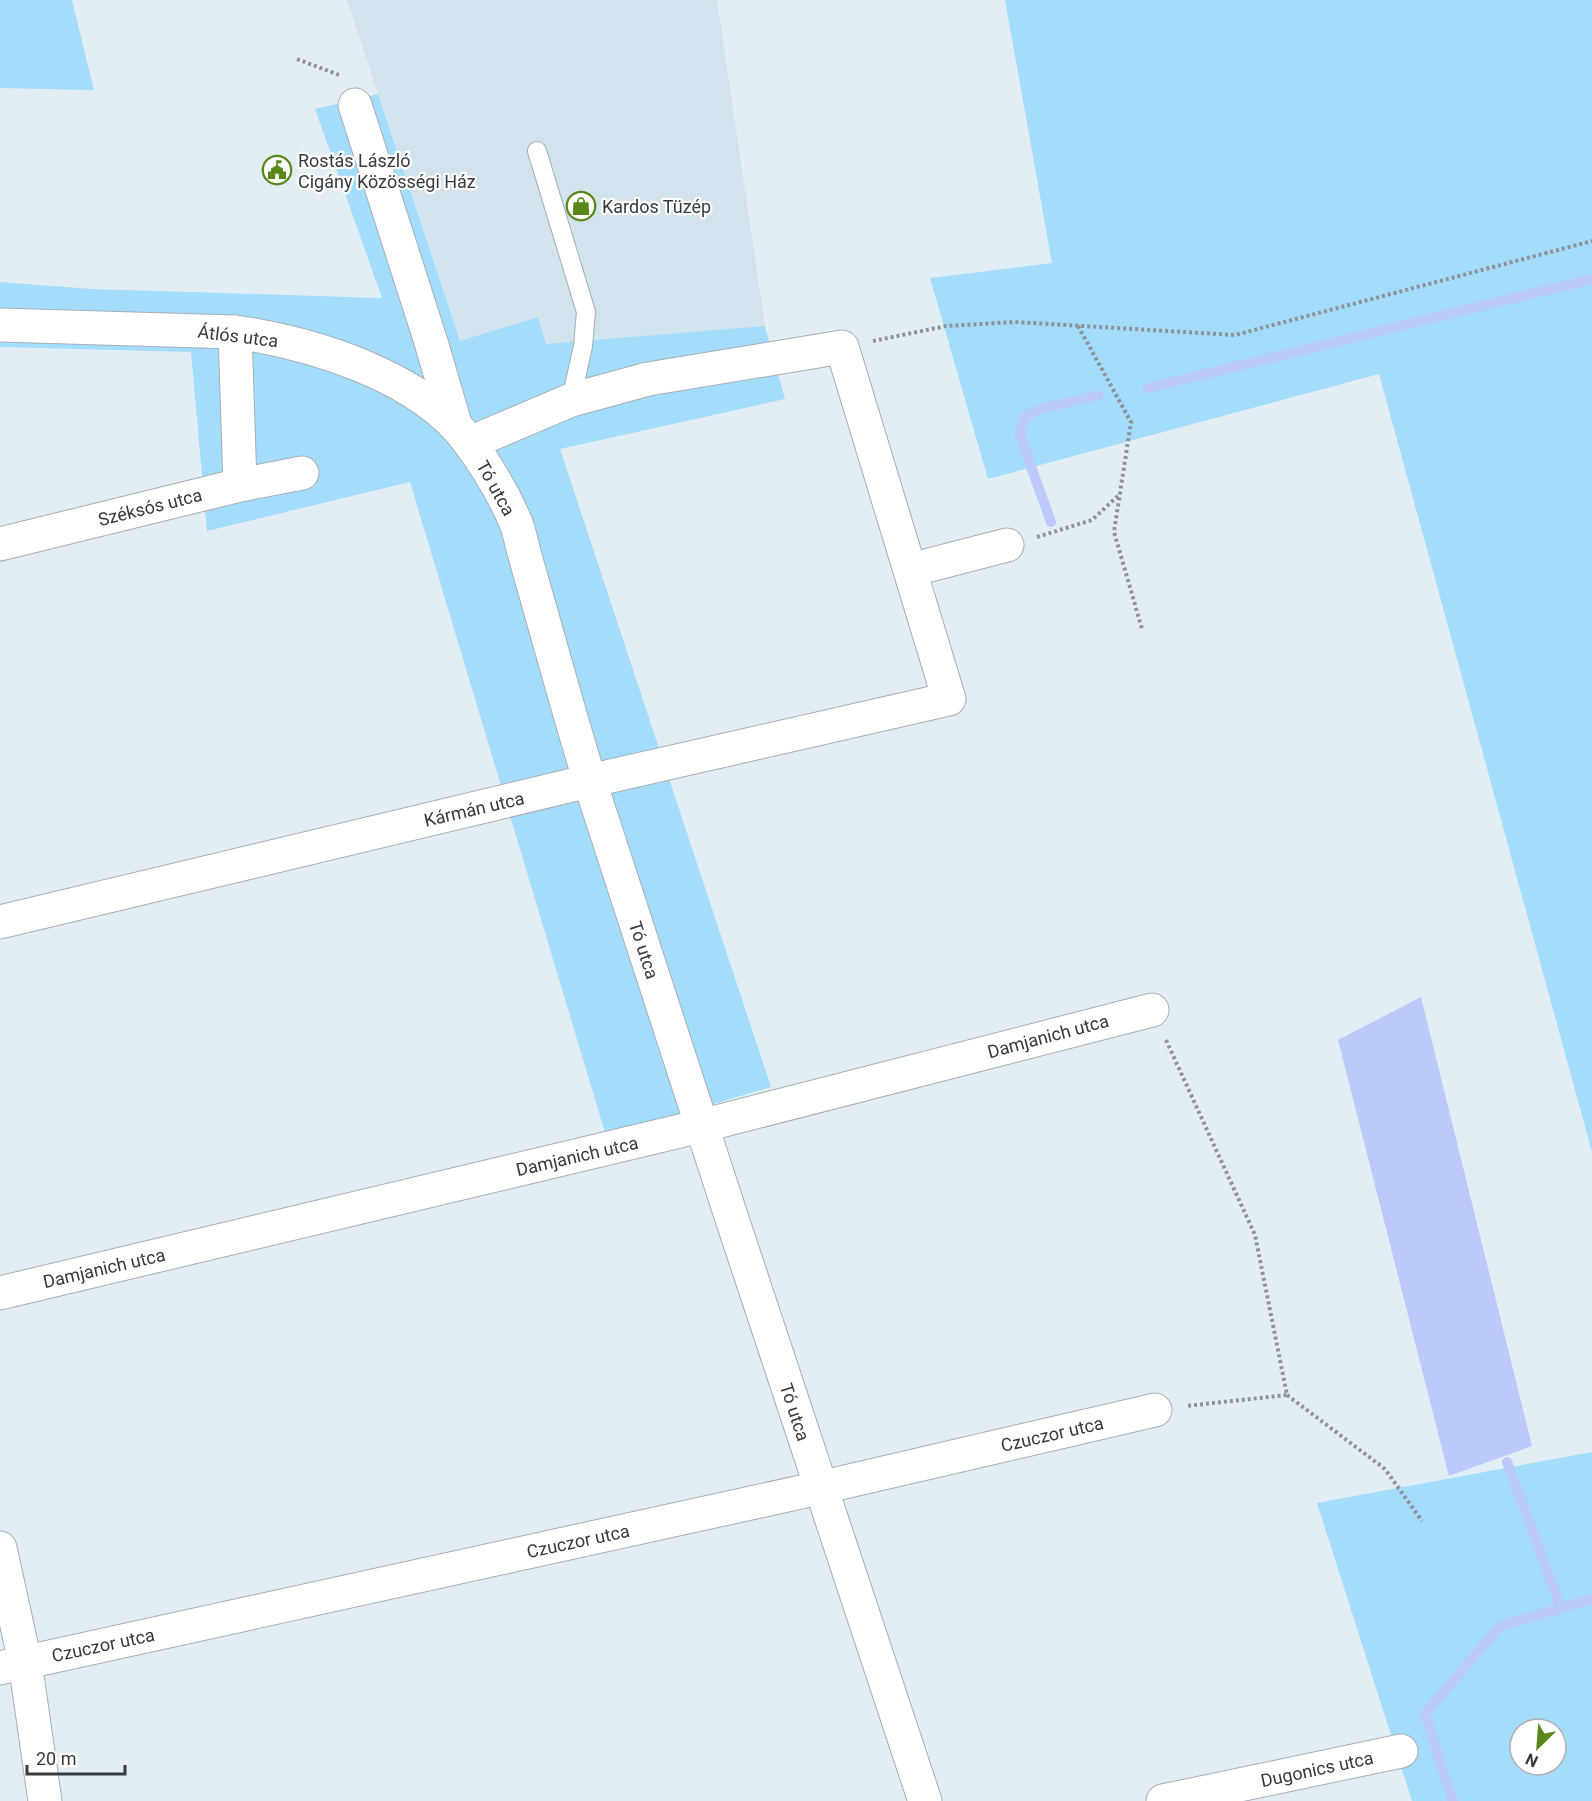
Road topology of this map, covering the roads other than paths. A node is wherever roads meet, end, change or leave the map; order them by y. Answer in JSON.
{"nodes":[{"id":1,"x":355,"y":105,"type":"road end"},
{"id":2,"x":537,"y":151,"type":"dead end"},
{"id":3,"x":0,"y":325,"type":"edge"},
{"id":4,"x":235,"y":332,"type":"junction"},
{"id":5,"x":571,"y":400,"type":"junction"},
{"id":6,"x":463,"y":434,"type":"junction"},
{"id":7,"x":302,"y":473,"type":"dead end"},
{"id":8,"x":240,"y":485,"type":"junction"},
{"id":9,"x":0,"y":544,"type":"edge"},
{"id":10,"x":1007,"y":545,"type":"road end"},
{"id":11,"x":910,"y":570,"type":"junction"},
{"id":12,"x":589,"y":781,"type":"junction"},
{"id":13,"x":0,"y":922,"type":"edge"},
{"id":14,"x":1152,"y":1010,"type":"road end"},
{"id":15,"x":701,"y":1126,"type":"junction"},
{"id":16,"x":0,"y":1293,"type":"edge"},
{"id":17,"x":1155,"y":1410,"type":"road end"},
{"id":18,"x":819,"y":1488,"type":"junction"},
{"id":19,"x":0,"y":1548,"type":"edge"},
{"id":20,"x":12,"y":1665,"type":"edge"},
{"id":21,"x":1401,"y":1751,"type":"dead end"},
{"id":22,"x":45,"y":1801,"type":"edge"},
{"id":23,"x":925,"y":1801,"type":"edge"},
{"id":24,"x":1162,"y":1801,"type":"edge"}],
"edges":[{"from":1,"to":6,"type":"street","name":"Tó utca"},
{"from":2,"to":5,"type":"lane"},
{"from":3,"to":4,"type":"street","name":"Átlós utca"},
{"from":4,"to":6,"type":"street","name":"Átlós utca"},
{"from":4,"to":8,"type":"street"},
{"from":5,"to":6,"type":"street"},
{"from":5,"to":11,"type":"street"},
{"from":6,"to":12,"type":"street","name":"Tó utca"},
{"from":7,"to":8,"type":"street","name":"Széksós utca"},
{"from":8,"to":9,"type":"street","name":"Széksós utca"},
{"from":10,"to":11,"type":"street"},
{"from":11,"to":12,"type":"street","name":"Kármán utca"},
{"from":12,"to":13,"type":"street","name":"Kármán utca"},
{"from":12,"to":15,"type":"street","name":"Tó utca"},
{"from":14,"to":15,"type":"street","name":"Damjanich utca"},
{"from":15,"to":16,"type":"street","name":"Damjanich utca"},
{"from":15,"to":18,"type":"street","name":"Tó utca"},
{"from":17,"to":18,"type":"street","name":"Czuczor utca"},
{"from":18,"to":20,"type":"street","name":"Czuczor utca"},
{"from":18,"to":23,"type":"street","name":"Tó utca"},
{"from":19,"to":20,"type":"street"},
{"from":20,"to":22,"type":"street"},
{"from":21,"to":24,"type":"street","name":"Dugonics utca"}]}
